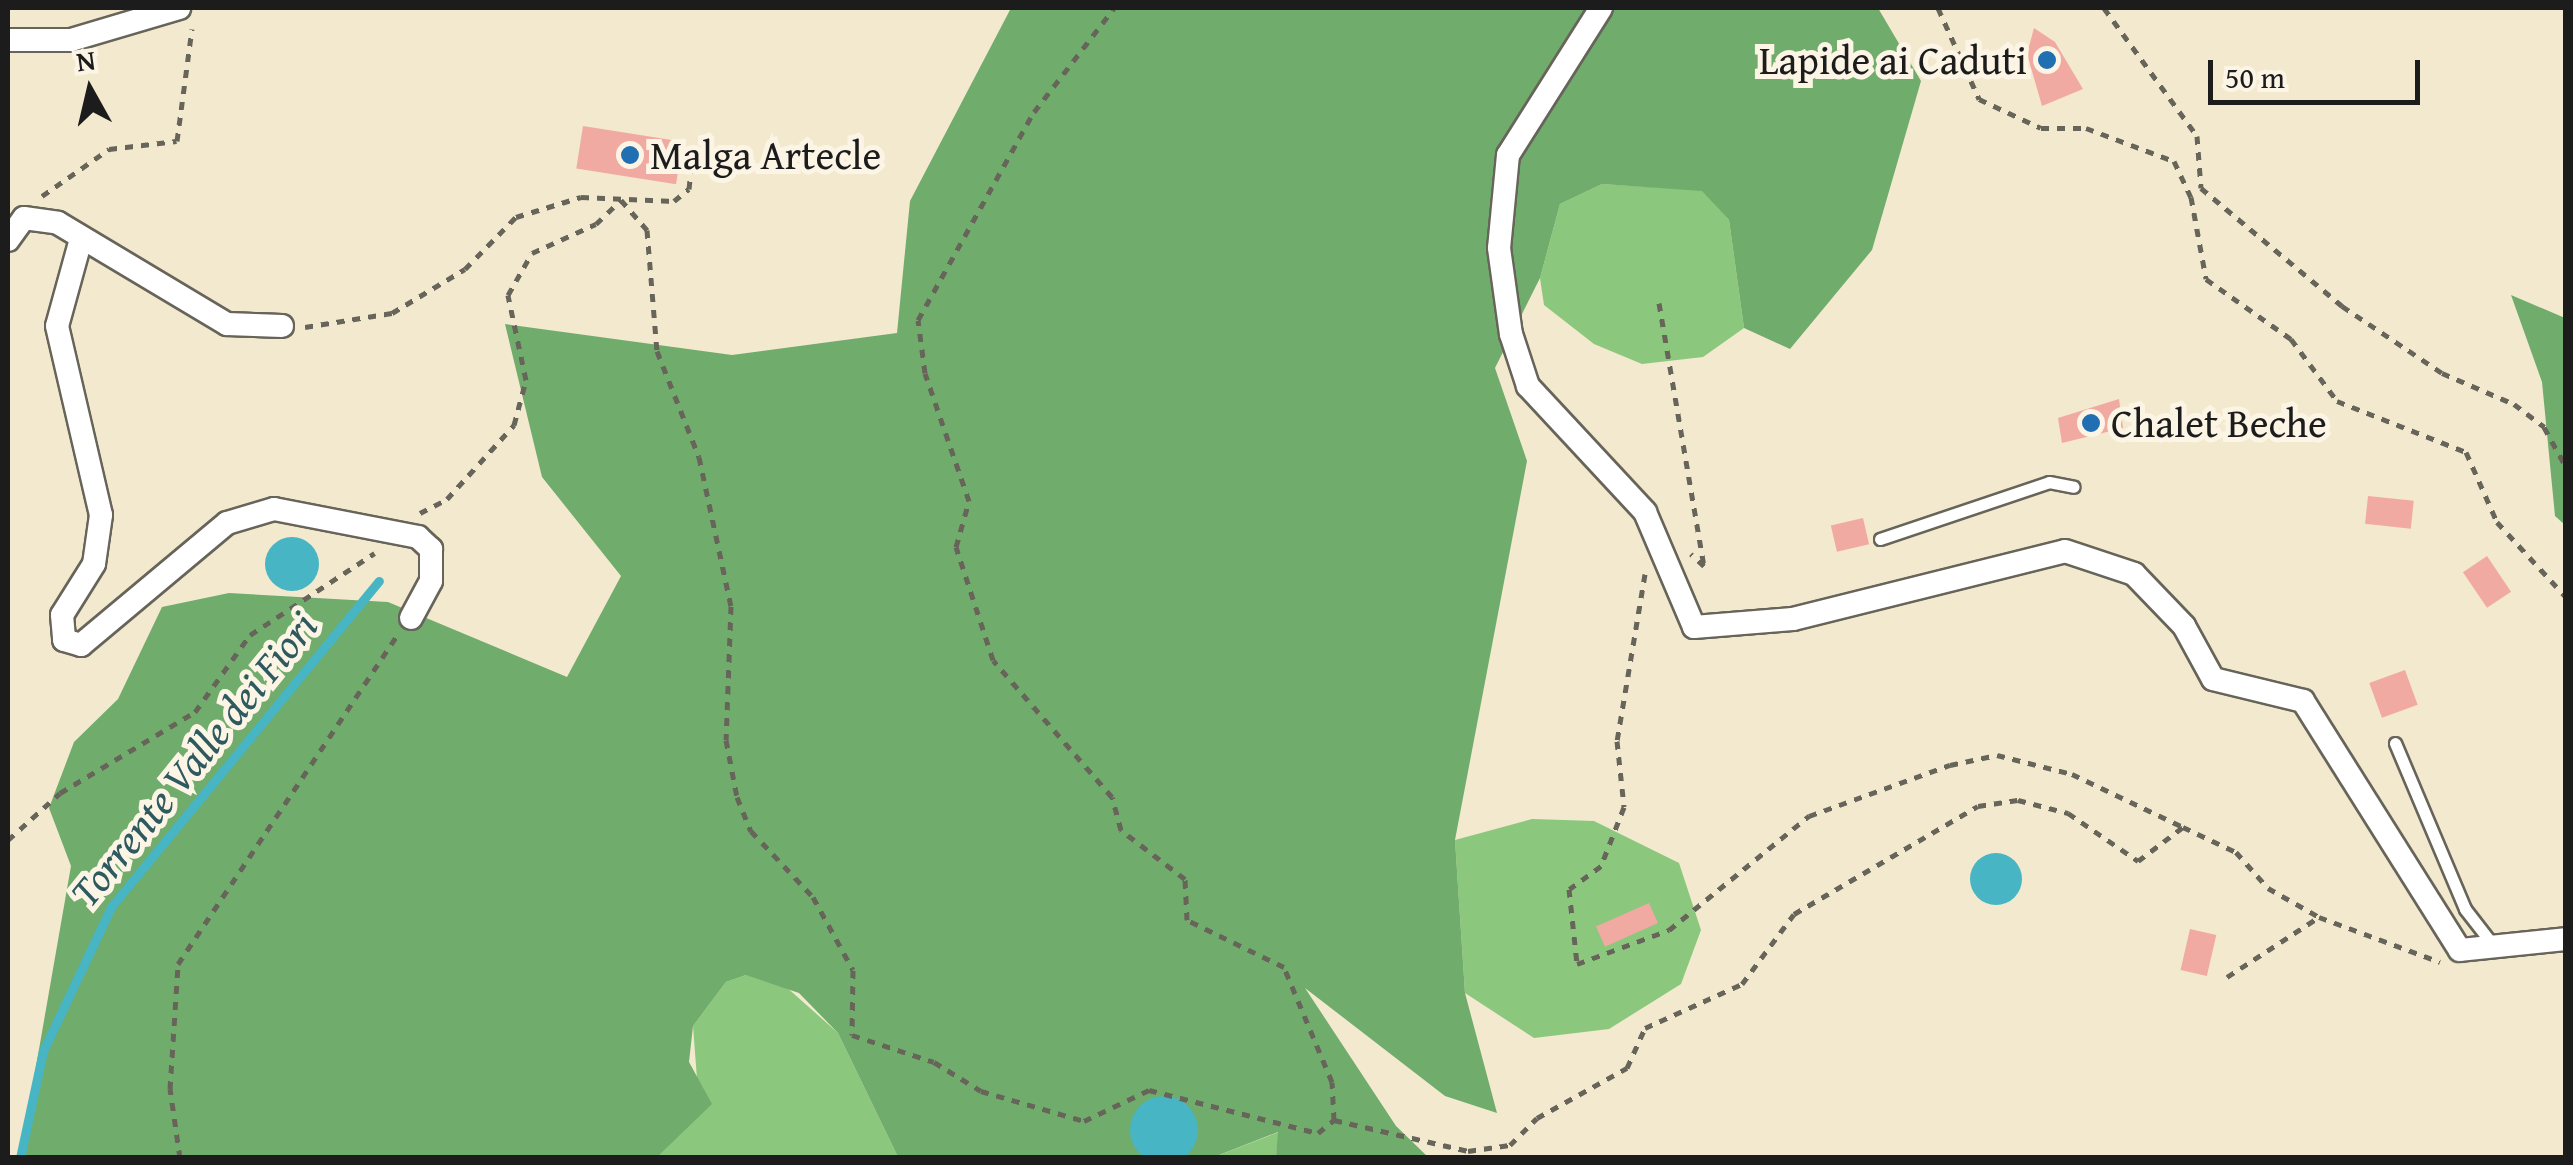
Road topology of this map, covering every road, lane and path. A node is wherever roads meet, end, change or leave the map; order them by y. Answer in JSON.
{"nodes":[{"id":1,"x":1114,"y":8,"type":"edge"},
{"id":2,"x":1601,"y":8,"type":"edge"},
{"id":3,"x":1938,"y":8,"type":"edge"},
{"id":4,"x":2104,"y":8,"type":"edge"},
{"id":5,"x":186,"y":14,"type":"edge"},
{"id":6,"x":8,"y":40,"type":"edge"},
{"id":7,"x":692,"y":160,"type":"dead end"},
{"id":8,"x":621,"y":200,"type":"junction"},
{"id":9,"x":24,"y":218,"type":"junction"},
{"id":10,"x":8,"y":240,"type":"edge"},
{"id":11,"x":81,"y":240,"type":"junction"},
{"id":12,"x":1658,"y":303,"type":"dead end"},
{"id":13,"x":282,"y":326,"type":"joint"},
{"id":14,"x":2566,"y":467,"type":"edge"},
{"id":15,"x":2074,"y":487,"type":"dead end"},
{"id":16,"x":396,"y":529,"type":"junction"},
{"id":17,"x":1880,"y":539,"type":"dead end"},
{"id":18,"x":1656,"y":541,"type":"junction"},
{"id":19,"x":1647,"y":564,"type":"dead end"},
{"id":20,"x":2566,"y":597,"type":"edge"},
{"id":21,"x":410,"y":618,"type":"joint"},
{"id":22,"x":2395,"y":742,"type":"dead end"},
{"id":23,"x":2183,"y":827,"type":"junction"},
{"id":24,"x":8,"y":840,"type":"edge"},
{"id":25,"x":2319,"y":917,"type":"junction"},
{"id":26,"x":2566,"y":939,"type":"edge"},
{"id":27,"x":2496,"y":948,"type":"junction"},
{"id":28,"x":2470,"y":950,"type":"junction"},
{"id":29,"x":2227,"y":977,"type":"dead end"},
{"id":30,"x":1334,"y":1120,"type":"junction"},
{"id":31,"x":180,"y":1158,"type":"edge"}],
"edges":[{"from":1,"to":30,"type":"path"},
{"from":2,"to":18,"type":"street"},
{"from":3,"to":20,"type":"path"},
{"from":4,"to":14,"type":"path"},
{"from":5,"to":6,"type":"street"},
{"from":5,"to":9,"type":"path"},
{"from":7,"to":8,"type":"path"},
{"from":8,"to":13,"type":"path"},
{"from":8,"to":16,"type":"path"},
{"from":8,"to":30,"type":"path"},
{"from":9,"to":10,"type":"street"},
{"from":9,"to":11,"type":"street"},
{"from":11,"to":13,"type":"street"},
{"from":11,"to":16,"type":"street"},
{"from":12,"to":18,"type":"path"},
{"from":15,"to":17,"type":"lane"},
{"from":16,"to":21,"type":"street"},
{"from":16,"to":24,"type":"path"},
{"from":18,"to":28,"type":"street"},
{"from":19,"to":23,"type":"path"},
{"from":21,"to":31,"type":"path"},
{"from":22,"to":27,"type":"lane"},
{"from":23,"to":25,"type":"path"},
{"from":23,"to":30,"type":"path"},
{"from":25,"to":28,"type":"path"},
{"from":25,"to":29,"type":"path"},
{"from":26,"to":27,"type":"street"},
{"from":27,"to":28,"type":"street"}]}
